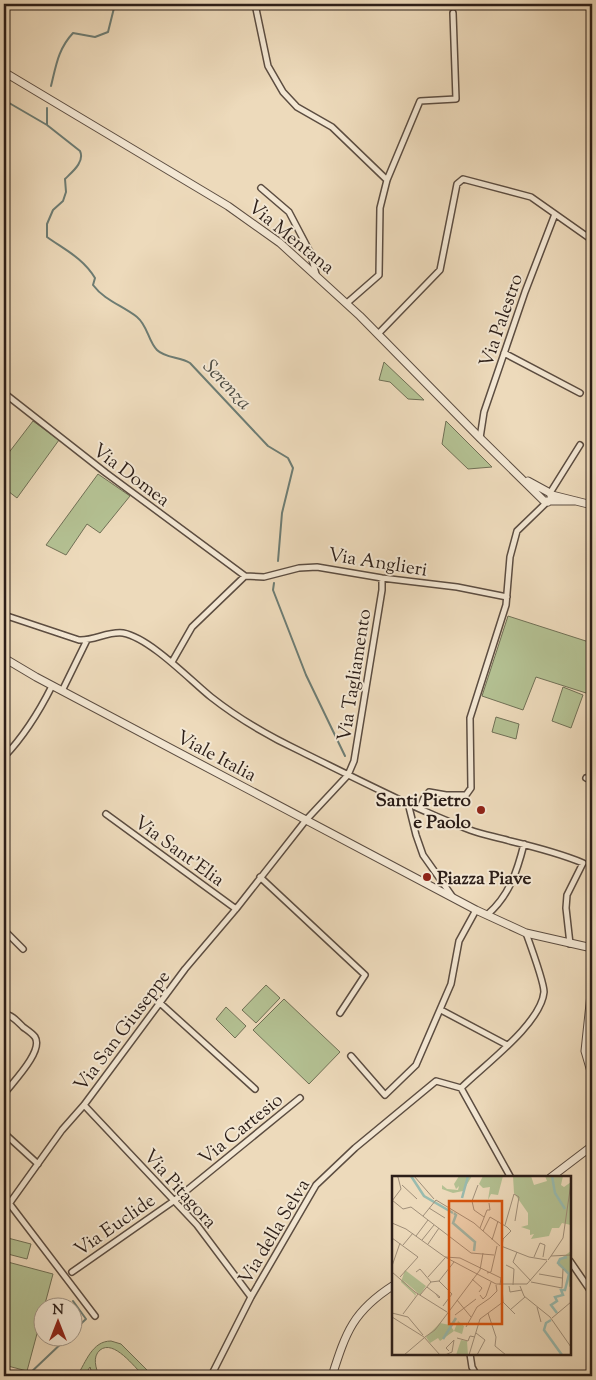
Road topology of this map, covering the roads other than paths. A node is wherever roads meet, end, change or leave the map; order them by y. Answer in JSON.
{"nodes":[{"id":1,"x":255,"y":4,"type":"edge"},
{"id":2,"x":454,"y":13,"type":"dead end"},
{"id":3,"x":4,"y":72,"type":"edge"},
{"id":4,"x":388,"y":180,"type":"junction"},
{"id":5,"x":261,"y":188,"type":"dead end"},
{"id":6,"x":555,"y":214,"type":"junction"},
{"id":7,"x":592,"y":240,"type":"edge"},
{"id":8,"x":316,"y":275,"type":"junction"},
{"id":9,"x":347,"y":303,"type":"junction"},
{"id":10,"x":378,"y":334,"type":"junction"},
{"id":11,"x":504,"y":353,"type":"junction"},
{"id":12,"x":4,"y":393,"type":"edge"},
{"id":13,"x":580,"y":393,"type":"dead end"},
{"id":14,"x":480,"y":438,"type":"junction"},
{"id":15,"x":580,"y":444,"type":"dead end"},
{"id":16,"x":547,"y":497,"type":"junction"},
{"id":17,"x":592,"y":505,"type":"edge"},
{"id":18,"x":245,"y":576,"type":"junction"},
{"id":19,"x":382,"y":578,"type":"junction"},
{"id":20,"x":507,"y":597,"type":"junction"},
{"id":21,"x":4,"y":615,"type":"edge"},
{"id":22,"x":87,"y":640,"type":"junction"},
{"id":23,"x":4,"y":658,"type":"edge"},
{"id":24,"x":172,"y":662,"type":"junction"},
{"id":25,"x":52,"y":686,"type":"junction"},
{"id":26,"x":62,"y":691,"type":"junction"},
{"id":27,"x":4,"y":757,"type":"edge"},
{"id":28,"x":348,"y":775,"type":"junction"},
{"id":29,"x":408,"y":803,"type":"junction"},
{"id":30,"x":420,"y":808,"type":"junction"},
{"id":31,"x":106,"y":814,"type":"dead end"},
{"id":32,"x":306,"y":820,"type":"junction"},
{"id":33,"x":524,"y":844,"type":"junction"},
{"id":34,"x":260,"y":877,"type":"junction"},
{"id":35,"x":454,"y":898,"type":"junction"},
{"id":36,"x":236,"y":909,"type":"junction"},
{"id":37,"x":476,"y":910,"type":"junction"},
{"id":38,"x":487,"y":915,"type":"junction"},
{"id":39,"x":4,"y":930,"type":"edge"},
{"id":40,"x":526,"y":933,"type":"junction"},
{"id":41,"x":570,"y":944,"type":"junction"},
{"id":42,"x":592,"y":948,"type":"edge"},
{"id":43,"x":23,"y":949,"type":"dead end"},
{"id":44,"x":592,"y":985,"type":"edge"},
{"id":45,"x":160,"y":1003,"type":"junction"},
{"id":46,"x":441,"y":1010,"type":"junction"},
{"id":47,"x":340,"y":1013,"type":"dead end"},
{"id":48,"x":4,"y":1014,"type":"edge"},
{"id":49,"x":507,"y":1045,"type":"junction"},
{"id":50,"x":351,"y":1056,"type":"dead end"},
{"id":51,"x":592,"y":1075,"type":"edge"},
{"id":52,"x":461,"y":1088,"type":"junction"},
{"id":53,"x":255,"y":1089,"type":"dead end"},
{"id":54,"x":4,"y":1094,"type":"edge"},
{"id":55,"x":300,"y":1098,"type":"dead end"},
{"id":56,"x":84,"y":1105,"type":"junction"},
{"id":57,"x":4,"y":1133,"type":"edge"},
{"id":58,"x":592,"y":1146,"type":"edge"},
{"id":59,"x":38,"y":1164,"type":"junction"},
{"id":60,"x":510,"y":1176,"type":"edge"},
{"id":61,"x":553,"y":1176,"type":"edge"},
{"id":62,"x":174,"y":1200,"type":"junction"},
{"id":63,"x":6,"y":1204,"type":"edge"},
{"id":64,"x":4,"y":1211,"type":"edge"},
{"id":65,"x":571,"y":1262,"type":"edge"},
{"id":66,"x":72,"y":1272,"type":"dead end"},
{"id":67,"x":392,"y":1286,"type":"edge"},
{"id":68,"x":592,"y":1293,"type":"edge"},
{"id":69,"x":250,"y":1297,"type":"junction"},
{"id":70,"x":95,"y":1316,"type":"dead end"},
{"id":71,"x":470,"y":1355,"type":"edge"},
{"id":72,"x":210,"y":1376,"type":"edge"},
{"id":73,"x":332,"y":1376,"type":"edge"},
{"id":74,"x":477,"y":1376,"type":"edge"}],
"edges":[{"from":1,"to":4,"type":"street"},
{"from":2,"to":4,"type":"street"},
{"from":3,"to":8,"type":"street","name":"Via Mentana"},
{"from":4,"to":9,"type":"street"},
{"from":5,"to":8,"type":"street"},
{"from":6,"to":7,"type":"street"},
{"from":6,"to":10,"type":"street"},
{"from":6,"to":11,"type":"street","name":"Via Palestro"},
{"from":8,"to":9,"type":"street","name":"Via Mentana"},
{"from":9,"to":10,"type":"street","name":"Via Mentana"},
{"from":10,"to":14,"type":"street","name":"Via Mentana"},
{"from":11,"to":13,"type":"street"},
{"from":11,"to":14,"type":"street","name":"Via Palestro"},
{"from":12,"to":18,"type":"street","name":"Via Domea"},
{"from":14,"to":16,"type":"street","name":"Via Mentana"},
{"from":15,"to":16,"type":"street"},
{"from":16,"to":17,"type":"street"},
{"from":16,"to":20,"type":"street"},
{"from":18,"to":19,"type":"street","name":"Via Anglieri"},
{"from":18,"to":24,"type":"street"},
{"from":19,"to":20,"type":"street","name":"Via Anglieri"},
{"from":19,"to":28,"type":"street","name":"Via Tagliamento"},
{"from":20,"to":30,"type":"street"},
{"from":21,"to":22,"type":"street"},
{"from":22,"to":24,"type":"street"},
{"from":22,"to":26,"type":"street"},
{"from":23,"to":25,"type":"street","name":"Viale Italia"},
{"from":24,"to":28,"type":"street"},
{"from":25,"to":26,"type":"street","name":"Viale Italia"},
{"from":25,"to":27,"type":"street"},
{"from":26,"to":32,"type":"street","name":"Viale Italia"},
{"from":28,"to":29,"type":"street"},
{"from":28,"to":32,"type":"street","name":"Via San Giuseppe"},
{"from":29,"to":30,"type":"street"},
{"from":29,"to":35,"type":"street"},
{"from":30,"to":33,"type":"street"},
{"from":31,"to":36,"type":"street","name":"Via Sant'Elia"},
{"from":32,"to":34,"type":"street","name":"Via San Giuseppe"},
{"from":32,"to":35,"type":"street","name":"Viale Italia"},
{"from":33,"to":38,"type":"street"},
{"from":33,"to":41,"type":"street"},
{"from":34,"to":36,"type":"street","name":"Via San Giuseppe"},
{"from":34,"to":47,"type":"street"},
{"from":35,"to":37,"type":"street"},
{"from":36,"to":45,"type":"street","name":"Via San Giuseppe"},
{"from":37,"to":38,"type":"street"},
{"from":37,"to":46,"type":"street"},
{"from":38,"to":40,"type":"street"},
{"from":39,"to":43,"type":"street"},
{"from":40,"to":41,"type":"street"},
{"from":40,"to":49,"type":"street"},
{"from":41,"to":42,"type":"street"},
{"from":44,"to":51,"type":"street"},
{"from":45,"to":53,"type":"street"},
{"from":45,"to":56,"type":"street","name":"Via San Giuseppe"},
{"from":46,"to":49,"type":"street"},
{"from":46,"to":50,"type":"street"},
{"from":48,"to":54,"type":"street"},
{"from":49,"to":52,"type":"street"},
{"from":52,"to":60,"type":"street"},
{"from":52,"to":69,"type":"street","name":"Via della Selva"},
{"from":55,"to":62,"type":"street","name":"Via Cartesio"},
{"from":56,"to":59,"type":"street","name":"Via San Giuseppe"},
{"from":56,"to":62,"type":"street","name":"Via Pitagora"},
{"from":57,"to":59,"type":"street"},
{"from":58,"to":61,"type":"street"},
{"from":59,"to":63,"type":"street","name":"Via San Giuseppe"},
{"from":62,"to":66,"type":"street","name":"Via Euclide"},
{"from":62,"to":69,"type":"street","name":"Via Pitagora"},
{"from":63,"to":64,"type":"street","name":"Via San Giuseppe"},
{"from":63,"to":70,"type":"street"},
{"from":65,"to":68,"type":"street"},
{"from":67,"to":73,"type":"street"},
{"from":69,"to":72,"type":"street","name":"Via della Selva"},
{"from":71,"to":74,"type":"street"}]}
